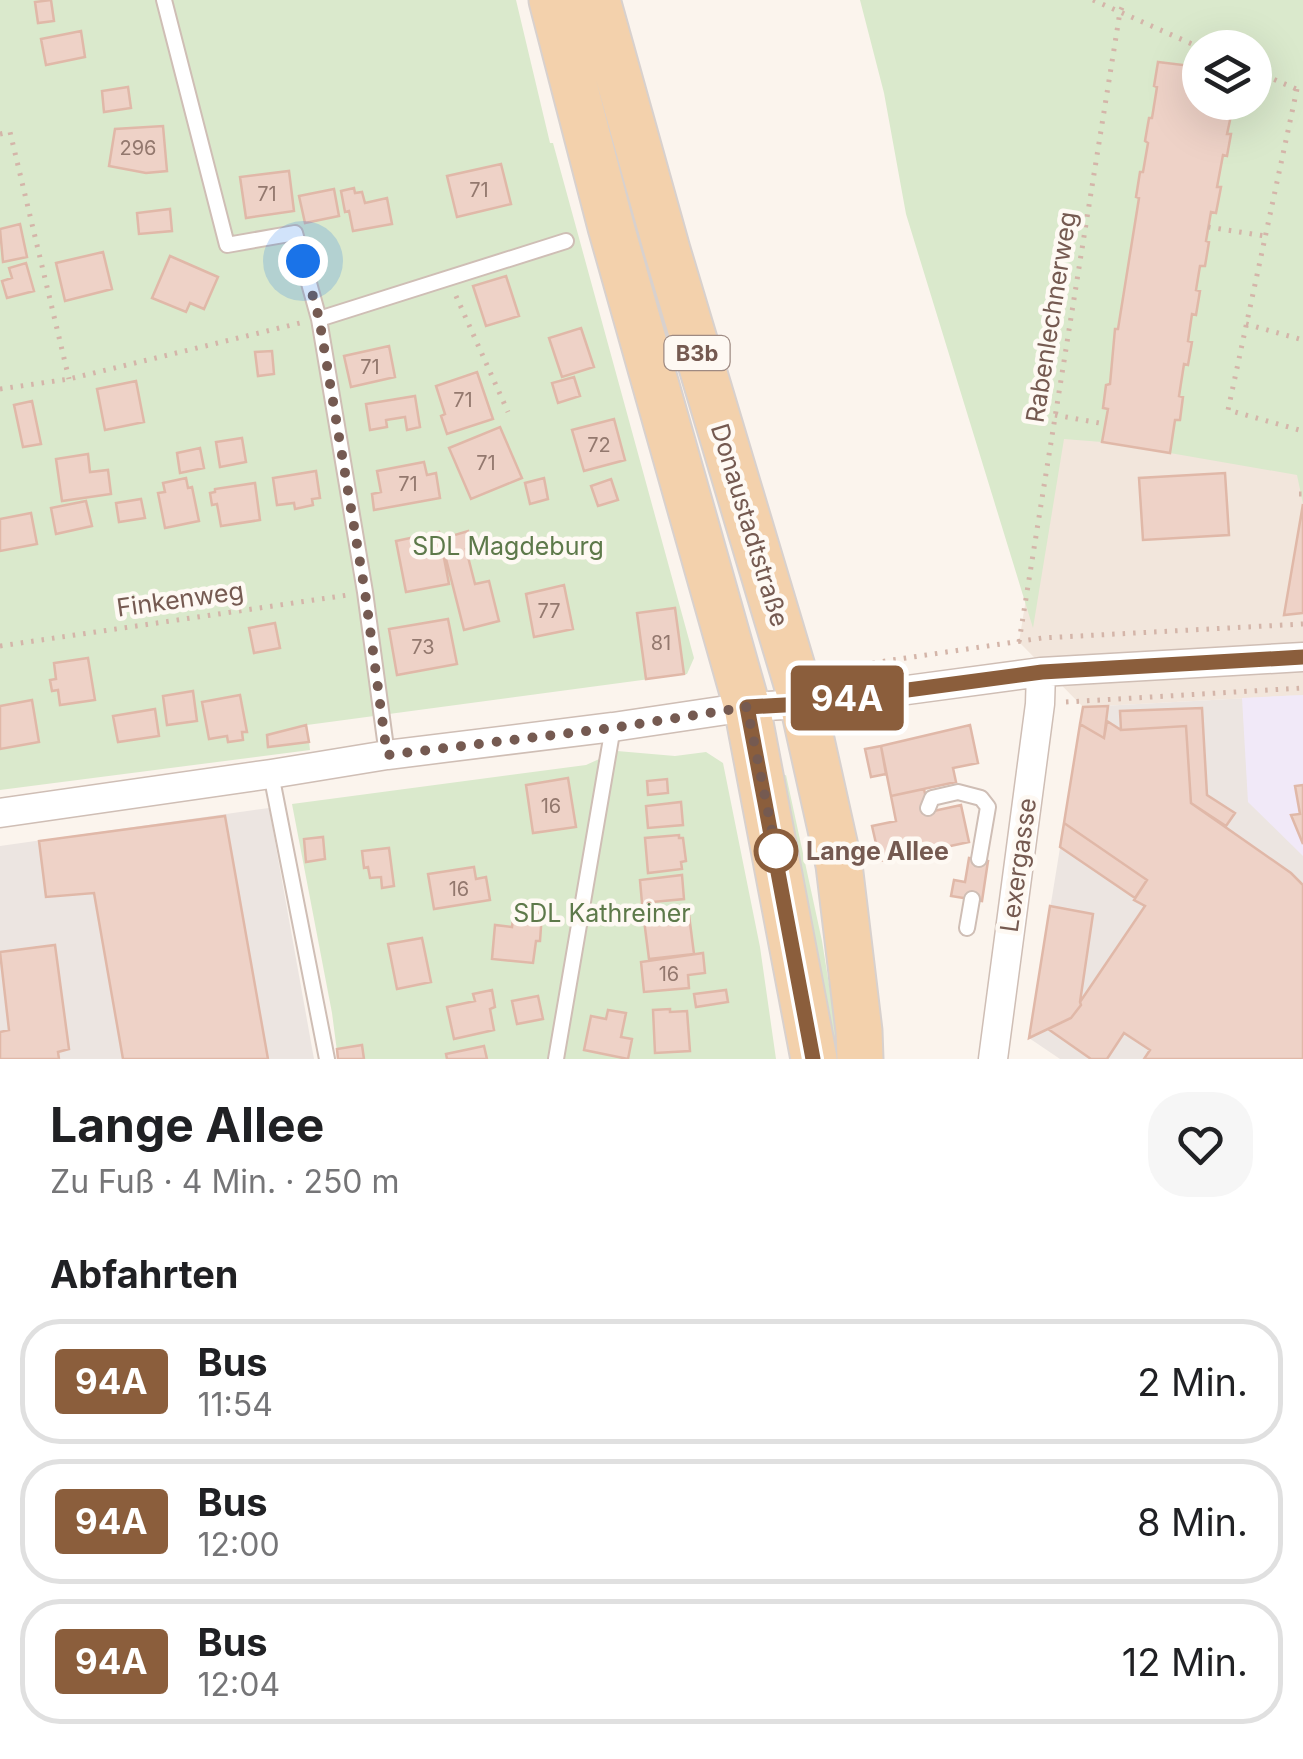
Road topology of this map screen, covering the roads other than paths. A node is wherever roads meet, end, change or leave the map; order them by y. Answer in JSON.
{"nodes":[{"id":1,"x":164,"y":0,"type":"edge"},
{"id":2,"x":552,"y":0,"type":"edge"},
{"id":3,"x":597,"y":0,"type":"edge"},
{"id":4,"x":566,"y":241,"type":"dead end"},
{"id":5,"x":319,"y":318,"type":"junction"},
{"id":6,"x":1303,"y":657,"type":"edge"},
{"id":7,"x":1042,"y":672,"type":"junction"},
{"id":8,"x":815,"y":687,"type":"junction"},
{"id":9,"x":747,"y":707,"type":"junction"},
{"id":10,"x":612,"y":728,"type":"junction"},
{"id":11,"x":387,"y":755,"type":"junction"},
{"id":12,"x":271,"y":774,"type":"junction"},
{"id":13,"x":928,"y":808,"type":"dead end"},
{"id":14,"x":0,"y":813,"type":"edge"},
{"id":15,"x":979,"y":860,"type":"dead end"},
{"id":16,"x":972,"y":899,"type":"dead end"},
{"id":17,"x":967,"y":928,"type":"dead end"},
{"id":18,"x":326,"y":1059,"type":"edge"},
{"id":19,"x":556,"y":1059,"type":"edge"},
{"id":20,"x":814,"y":1059,"type":"edge"},
{"id":21,"x":860,"y":1059,"type":"edge"},
{"id":22,"x":993,"y":1059,"type":"edge"}],
"edges":[{"from":1,"to":5,"type":"lane"},
{"from":2,"to":9,"type":"main road","name":"Donaustadtstraße","number":"B3b"},
{"from":3,"to":8,"type":"main road","name":"Donaustadtstraße","number":"B3b"},
{"from":4,"to":5,"type":"lane"},
{"from":5,"to":11,"type":"lane"},
{"from":6,"to":7,"type":"street"},
{"from":7,"to":8,"type":"street"},
{"from":7,"to":22,"type":"street","name":"Lexergasse"},
{"from":8,"to":9,"type":"street"},
{"from":8,"to":21,"type":"main road","name":"Donaustadtstraße","number":"B3b"},
{"from":9,"to":10,"type":"street"},
{"from":9,"to":20,"type":"main road","name":"Donaustadtstraße","number":"B3b"},
{"from":10,"to":11,"type":"street"},
{"from":10,"to":19,"type":"lane"},
{"from":11,"to":12,"type":"street"},
{"from":12,"to":14,"type":"street"},
{"from":12,"to":18,"type":"lane"},
{"from":13,"to":15,"type":"lane"},
{"from":16,"to":17,"type":"lane"}]}
